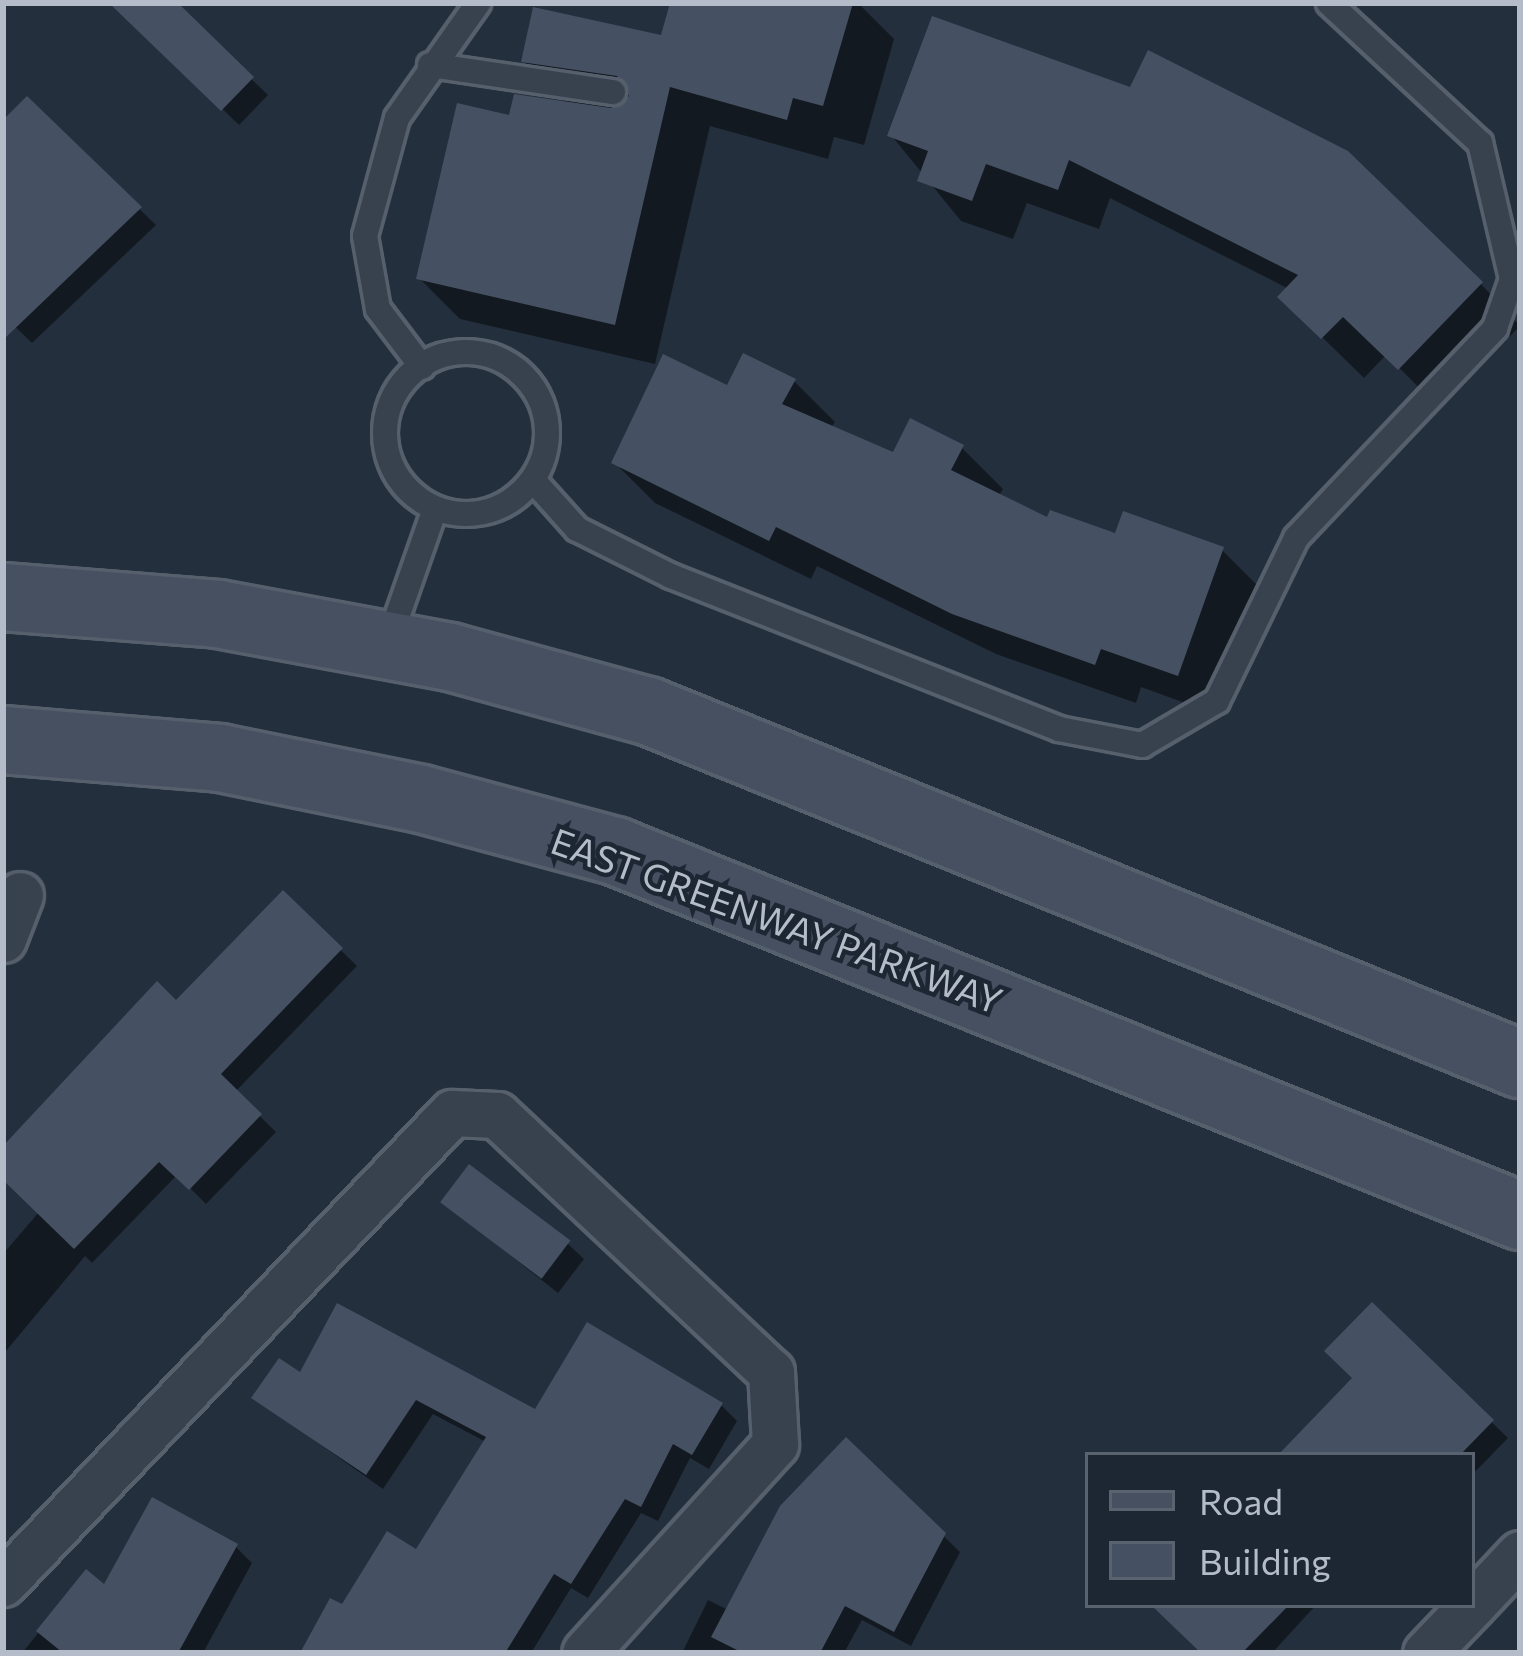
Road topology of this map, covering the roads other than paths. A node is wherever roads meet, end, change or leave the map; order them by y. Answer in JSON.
{"nodes":[{"id":1,"x":478,"y":3,"type":"edge"},
{"id":2,"x":1329,"y":3,"type":"edge"},
{"id":3,"x":430,"y":65,"type":"junction"},
{"id":4,"x":613,"y":92,"type":"dead end"},
{"id":5,"x":422,"y":367,"type":"junction"},
{"id":6,"x":533,"y":480,"type":"junction"},
{"id":7,"x":435,"y":508,"type":"junction"},
{"id":8,"x":3,"y":597,"type":"edge"},
{"id":9,"x":387,"y":646,"type":"junction"},
{"id":10,"x":3,"y":740,"type":"edge"},
{"id":11,"x":20,"y":895,"type":"dead end"},
{"id":12,"x":3,"y":940,"type":"edge"},
{"id":13,"x":1520,"y":1064,"type":"edge"},
{"id":14,"x":1520,"y":1216,"type":"edge"},
{"id":15,"x":1520,"y":1554,"type":"edge"},
{"id":16,"x":3,"y":1583,"type":"edge"},
{"id":17,"x":1475,"y":1602,"type":"edge"},
{"id":18,"x":1469,"y":1608,"type":"edge"},
{"id":19,"x":585,"y":1653,"type":"edge"},
{"id":20,"x":1426,"y":1653,"type":"edge"}],
"edges":[{"from":1,"to":3,"type":"lane"},
{"from":2,"to":6,"type":"lane"},
{"from":3,"to":4,"type":"lane"},
{"from":3,"to":5,"type":"lane"},
{"from":5,"to":6,"type":"lane"},
{"from":5,"to":7,"type":"lane"},
{"from":6,"to":7,"type":"lane"},
{"from":7,"to":9,"type":"lane"},
{"from":8,"to":9,"type":"main road"},
{"from":9,"to":13,"type":"main road"},
{"from":10,"to":14,"type":"main road","name":"EAST GREENWAY PARKWAY"},
{"from":11,"to":12,"type":"street"},
{"from":15,"to":17,"type":"street"},
{"from":16,"to":19,"type":"street"},
{"from":18,"to":20,"type":"street"}]}
